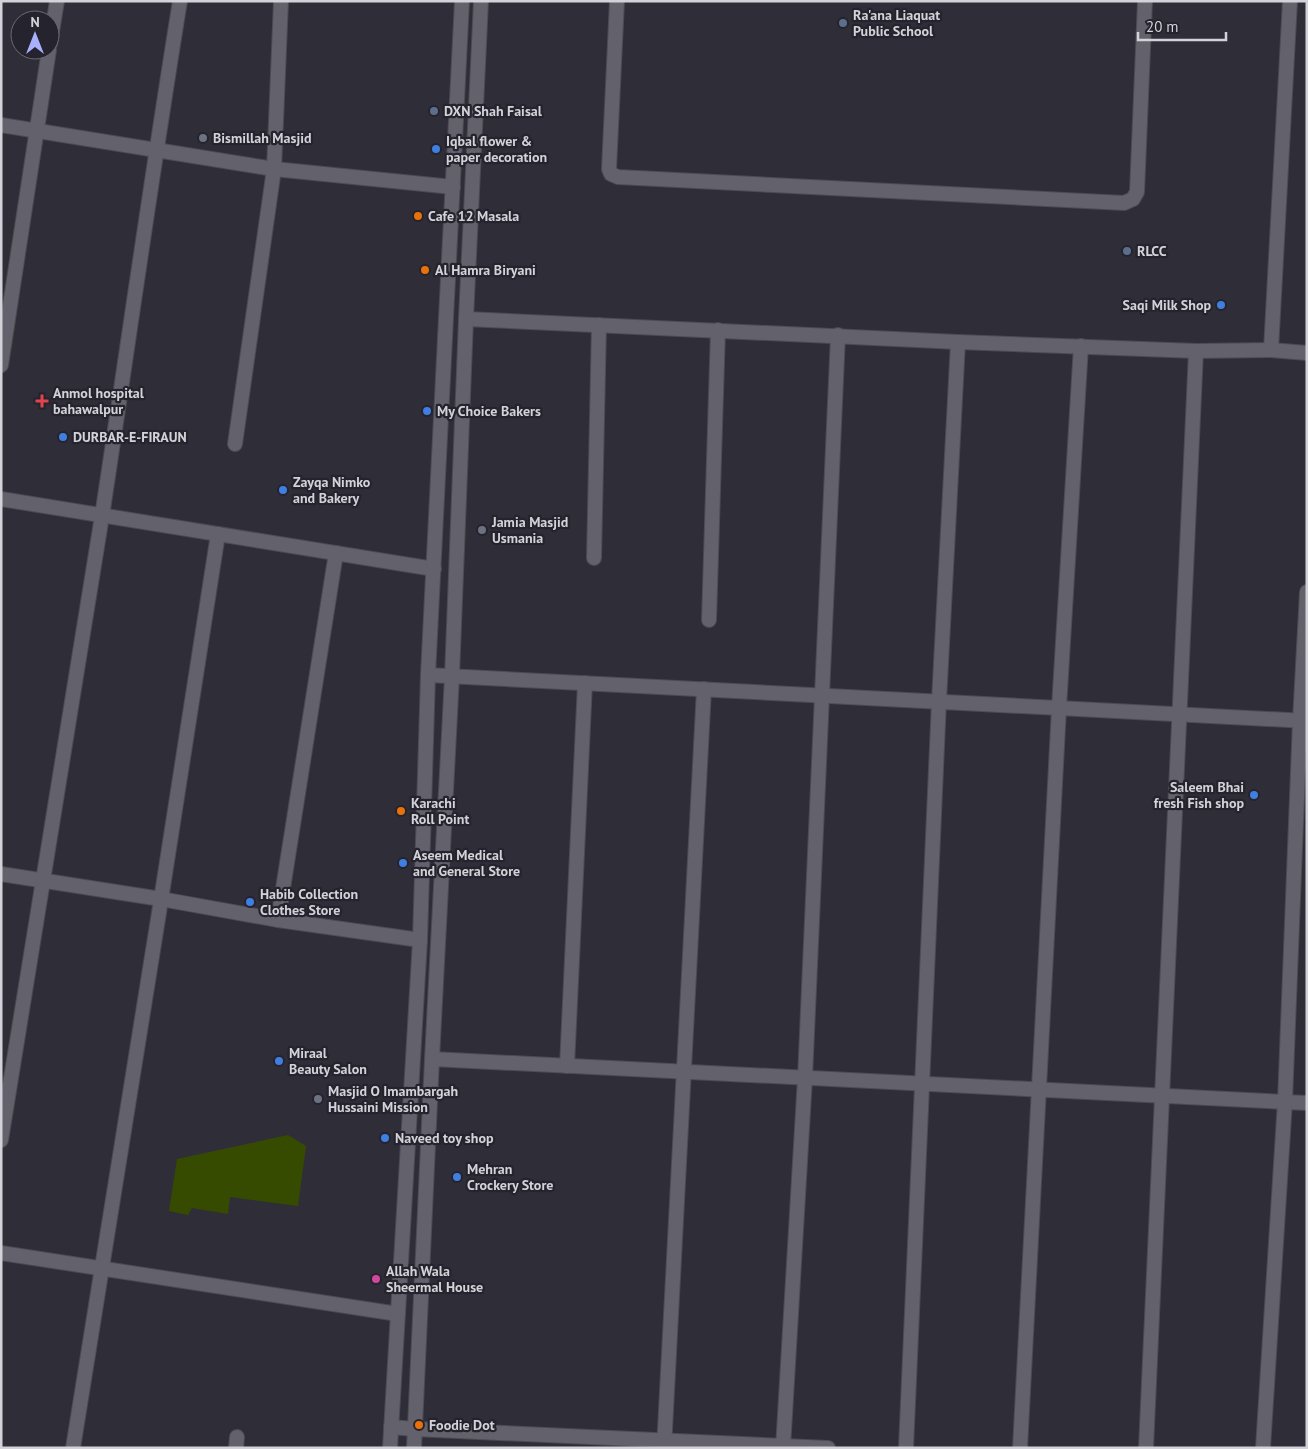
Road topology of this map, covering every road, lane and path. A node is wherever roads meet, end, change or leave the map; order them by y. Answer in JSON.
{"nodes":[{"id":1,"x":180,"y":1,"type":"edge"},
{"id":2,"x":281,"y":1,"type":"edge"},
{"id":3,"x":462,"y":1,"type":"edge"},
{"id":4,"x":481,"y":1,"type":"edge"},
{"id":5,"x":617,"y":1,"type":"edge"},
{"id":6,"x":1145,"y":1,"type":"edge"},
{"id":7,"x":1290,"y":1,"type":"edge"},
{"id":8,"x":47,"y":60,"type":"edge"},
{"id":9,"x":1,"y":125,"type":"edge"},
{"id":10,"x":36,"y":131,"type":"junction"},
{"id":11,"x":156,"y":150,"type":"junction"},
{"id":12,"x":274,"y":169,"type":"junction"},
{"id":13,"x":453,"y":187,"type":"junction"},
{"id":14,"x":466,"y":319,"type":"junction"},
{"id":15,"x":599,"y":325,"type":"junction"},
{"id":16,"x":718,"y":330,"type":"junction"},
{"id":17,"x":838,"y":335,"type":"junction"},
{"id":18,"x":958,"y":342,"type":"junction"},
{"id":19,"x":1081,"y":346,"type":"junction"},
{"id":20,"x":1271,"y":350,"type":"junction"},
{"id":21,"x":1196,"y":351,"type":"junction"},
{"id":22,"x":1307,"y":353,"type":"edge"},
{"id":23,"x":1,"y":365,"type":"edge"},
{"id":24,"x":235,"y":444,"type":"dead end"},
{"id":25,"x":1,"y":499,"type":"edge"},
{"id":26,"x":102,"y":515,"type":"junction"},
{"id":27,"x":218,"y":534,"type":"junction"},
{"id":28,"x":336,"y":553,"type":"junction"},
{"id":29,"x":594,"y":558,"type":"dead end"},
{"id":30,"x":434,"y":568,"type":"junction"},
{"id":31,"x":1307,"y":592,"type":"edge"},
{"id":32,"x":709,"y":620,"type":"dead end"},
{"id":33,"x":428,"y":675,"type":"junction"},
{"id":34,"x":452,"y":676,"type":"junction"},
{"id":35,"x":585,"y":683,"type":"junction"},
{"id":36,"x":704,"y":689,"type":"junction"},
{"id":37,"x":822,"y":696,"type":"junction"},
{"id":38,"x":939,"y":701,"type":"junction"},
{"id":39,"x":1059,"y":708,"type":"junction"},
{"id":40,"x":1180,"y":714,"type":"junction"},
{"id":41,"x":1303,"y":721,"type":"edge"},
{"id":42,"x":1,"y":874,"type":"edge"},
{"id":43,"x":44,"y":881,"type":"junction"},
{"id":44,"x":161,"y":899,"type":"junction"},
{"id":45,"x":278,"y":920,"type":"junction"},
{"id":46,"x":420,"y":940,"type":"junction"},
{"id":47,"x":432,"y":1060,"type":"junction"},
{"id":48,"x":567,"y":1066,"type":"junction"},
{"id":49,"x":684,"y":1072,"type":"junction"},
{"id":50,"x":805,"y":1078,"type":"junction"},
{"id":51,"x":924,"y":1084,"type":"junction"},
{"id":52,"x":1040,"y":1089,"type":"junction"},
{"id":53,"x":1162,"y":1096,"type":"junction"},
{"id":54,"x":1285,"y":1102,"type":"junction"},
{"id":55,"x":1307,"y":1103,"type":"edge"},
{"id":56,"x":1,"y":1140,"type":"edge"},
{"id":57,"x":1,"y":1252,"type":"edge"},
{"id":58,"x":101,"y":1268,"type":"junction"},
{"id":59,"x":398,"y":1314,"type":"junction"},
{"id":60,"x":392,"y":1427,"type":"junction"},
{"id":61,"x":415,"y":1429,"type":"junction"},
{"id":62,"x":665,"y":1444,"type":"edge"},
{"id":63,"x":783,"y":1447,"type":"edge"},
{"id":64,"x":73,"y":1448,"type":"edge"},
{"id":65,"x":390,"y":1448,"type":"edge"},
{"id":66,"x":414,"y":1448,"type":"edge"},
{"id":67,"x":828,"y":1448,"type":"edge"},
{"id":68,"x":906,"y":1448,"type":"edge"},
{"id":69,"x":1020,"y":1448,"type":"edge"},
{"id":70,"x":1146,"y":1448,"type":"edge"},
{"id":71,"x":1263,"y":1448,"type":"edge"}],
"edges":[{"from":1,"to":11,"type":"street"},
{"from":2,"to":12,"type":"street"},
{"from":3,"to":13,"type":"street"},
{"from":4,"to":14,"type":"street"},
{"from":5,"to":6,"type":"street"},
{"from":7,"to":20,"type":"street"},
{"from":8,"to":10,"type":"street"},
{"from":9,"to":10,"type":"street"},
{"from":10,"to":11,"type":"street"},
{"from":10,"to":23,"type":"street"},
{"from":11,"to":12,"type":"street"},
{"from":11,"to":26,"type":"street"},
{"from":12,"to":13,"type":"street"},
{"from":12,"to":24,"type":"street"},
{"from":13,"to":30,"type":"street"},
{"from":14,"to":15,"type":"street"},
{"from":14,"to":34,"type":"street"},
{"from":15,"to":16,"type":"street"},
{"from":15,"to":29,"type":"street"},
{"from":16,"to":17,"type":"street"},
{"from":16,"to":32,"type":"street"},
{"from":17,"to":18,"type":"street"},
{"from":17,"to":37,"type":"street"},
{"from":18,"to":19,"type":"street"},
{"from":18,"to":38,"type":"street"},
{"from":19,"to":21,"type":"street"},
{"from":19,"to":39,"type":"street"},
{"from":20,"to":21,"type":"street"},
{"from":20,"to":22,"type":"street"},
{"from":21,"to":40,"type":"street"},
{"from":25,"to":26,"type":"street"},
{"from":26,"to":27,"type":"street"},
{"from":26,"to":43,"type":"street"},
{"from":27,"to":28,"type":"street"},
{"from":27,"to":44,"type":"street"},
{"from":28,"to":30,"type":"street"},
{"from":28,"to":45,"type":"street"},
{"from":30,"to":33,"type":"street"},
{"from":31,"to":41,"type":"street"},
{"from":33,"to":34,"type":"street"},
{"from":33,"to":46,"type":"street"},
{"from":34,"to":35,"type":"street"},
{"from":34,"to":47,"type":"street"},
{"from":35,"to":36,"type":"street"},
{"from":35,"to":48,"type":"street"},
{"from":36,"to":37,"type":"street"},
{"from":36,"to":49,"type":"street"},
{"from":37,"to":38,"type":"street"},
{"from":37,"to":50,"type":"street"},
{"from":38,"to":39,"type":"street"},
{"from":38,"to":51,"type":"street"},
{"from":39,"to":40,"type":"street"},
{"from":39,"to":52,"type":"street"},
{"from":40,"to":41,"type":"street"},
{"from":40,"to":53,"type":"street"},
{"from":41,"to":54,"type":"street"},
{"from":42,"to":43,"type":"street"},
{"from":43,"to":44,"type":"street"},
{"from":43,"to":56,"type":"street"},
{"from":44,"to":45,"type":"street"},
{"from":44,"to":58,"type":"street"},
{"from":45,"to":46,"type":"street"},
{"from":46,"to":59,"type":"street"},
{"from":47,"to":48,"type":"street"},
{"from":47,"to":61,"type":"street"},
{"from":48,"to":49,"type":"street"},
{"from":49,"to":50,"type":"street"},
{"from":49,"to":62,"type":"street"},
{"from":50,"to":51,"type":"street"},
{"from":50,"to":63,"type":"street"},
{"from":51,"to":52,"type":"street"},
{"from":51,"to":68,"type":"street"},
{"from":52,"to":53,"type":"street"},
{"from":52,"to":69,"type":"street"},
{"from":53,"to":54,"type":"street"},
{"from":53,"to":70,"type":"street"},
{"from":54,"to":55,"type":"street"},
{"from":54,"to":71,"type":"street"},
{"from":57,"to":58,"type":"street"},
{"from":58,"to":59,"type":"street"},
{"from":58,"to":64,"type":"street"},
{"from":59,"to":60,"type":"street"},
{"from":60,"to":61,"type":"street"},
{"from":60,"to":65,"type":"street"},
{"from":61,"to":62,"type":"street"},
{"from":61,"to":66,"type":"street"},
{"from":62,"to":63,"type":"street"},
{"from":63,"to":67,"type":"street"}]}
